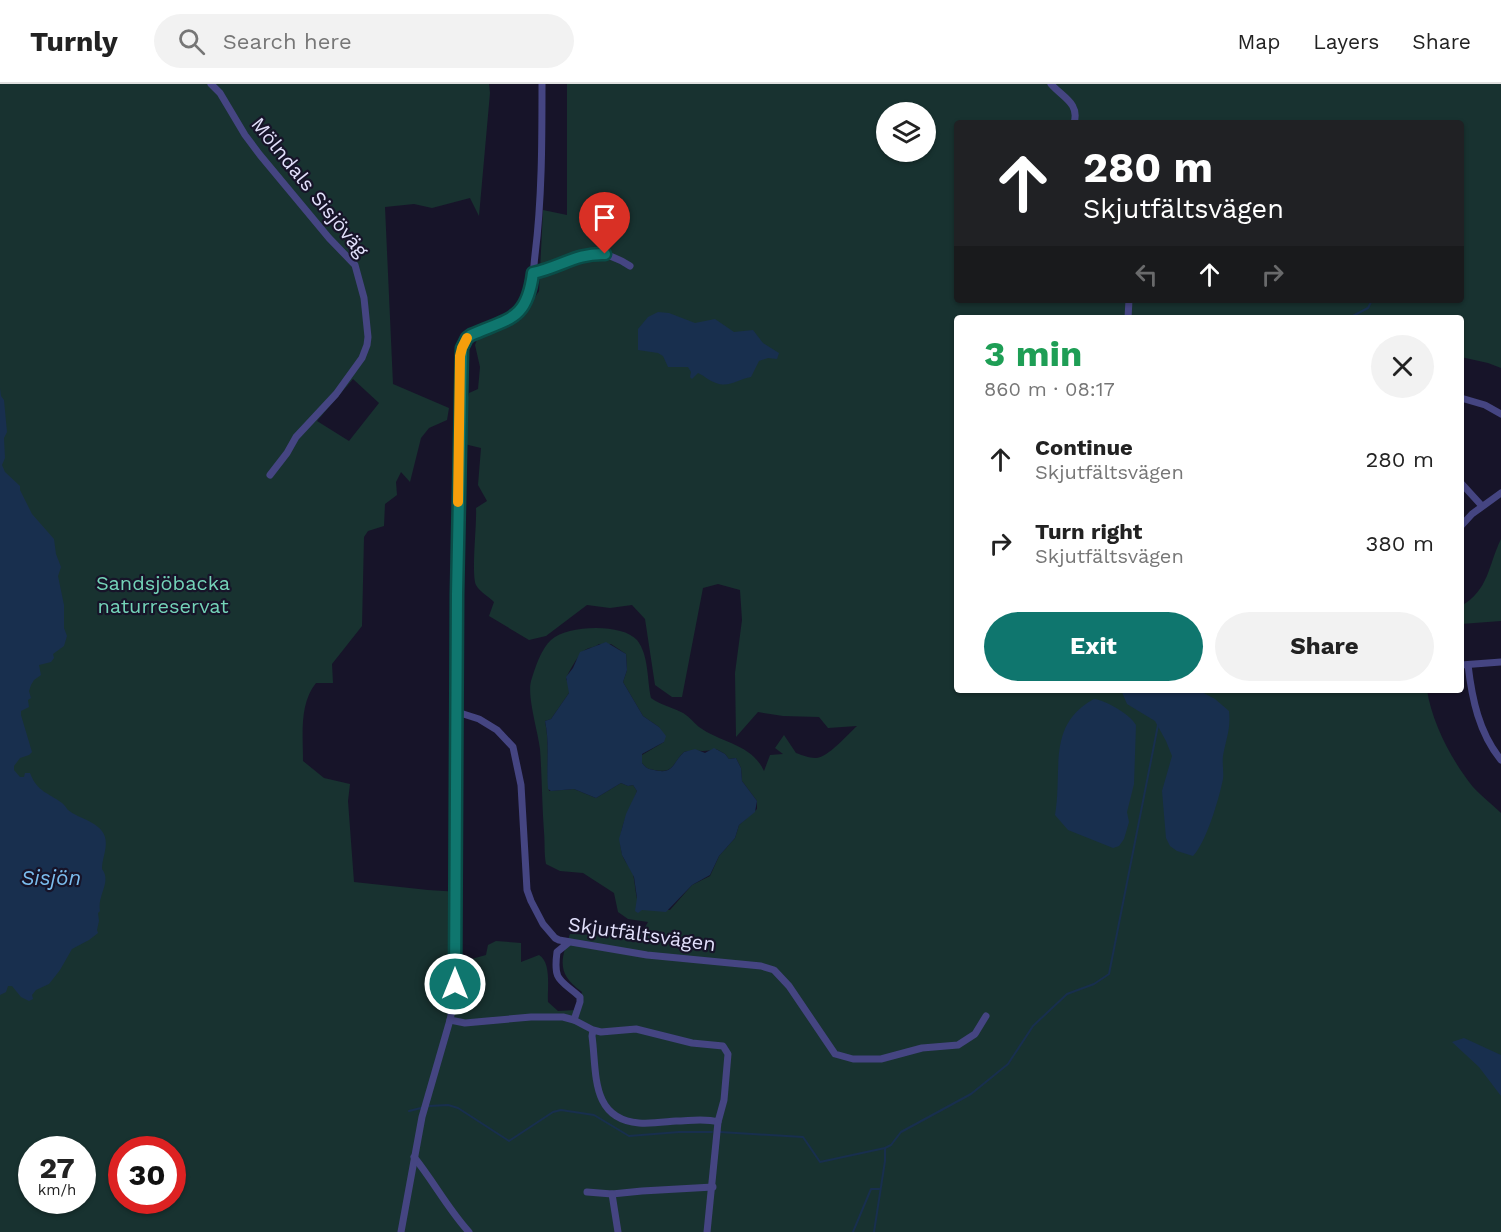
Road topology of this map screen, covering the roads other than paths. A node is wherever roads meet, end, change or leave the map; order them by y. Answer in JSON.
{"nodes":[{"id":1,"x":211,"y":84,"type":"edge"},
{"id":2,"x":542,"y":84,"type":"edge"},
{"id":3,"x":1051,"y":84,"type":"edge"},
{"id":4,"x":1075,"y":120,"type":"edge"},
{"id":5,"x":630,"y":266,"type":"dead end"},
{"id":6,"x":533,"y":273,"type":"junction"},
{"id":7,"x":1464,"y":399,"type":"edge"},
{"id":8,"x":1501,"y":414,"type":"edge"},
{"id":9,"x":270,"y":475,"type":"dead end"},
{"id":10,"x":1464,"y":486,"type":"edge"},
{"id":11,"x":1501,"y":493,"type":"edge"},
{"id":12,"x":1482,"y":506,"type":"junction"},
{"id":13,"x":1464,"y":523,"type":"edge"},
{"id":14,"x":1501,"y":662,"type":"edge"},
{"id":15,"x":1465,"y":665,"type":"edge"},
{"id":16,"x":457,"y":712,"type":"junction"},
{"id":17,"x":1501,"y":760,"type":"edge"},
{"id":18,"x":568,"y":943,"type":"junction"},
{"id":19,"x":986,"y":1016,"type":"dead end"},
{"id":20,"x":450,"y":1020,"type":"junction"},
{"id":21,"x":574,"y":1020,"type":"junction"},
{"id":22,"x":593,"y":1030,"type":"junction"},
{"id":23,"x":718,"y":1122,"type":"junction"},
{"id":24,"x":414,"y":1157,"type":"junction"},
{"id":25,"x":712,"y":1187,"type":"junction"},
{"id":26,"x":587,"y":1192,"type":"dead end"},
{"id":27,"x":612,"y":1194,"type":"junction"},
{"id":28,"x":401,"y":1232,"type":"edge"},
{"id":29,"x":469,"y":1232,"type":"edge"},
{"id":30,"x":618,"y":1232,"type":"edge"},
{"id":31,"x":707,"y":1232,"type":"edge"}],
"edges":[{"from":1,"to":9,"type":"street","name":"Mölndals Sisjöväg"},
{"from":2,"to":6,"type":"street"},
{"from":3,"to":4,"type":"street"},
{"from":5,"to":6,"type":"street"},
{"from":6,"to":16,"type":"street"},
{"from":7,"to":8,"type":"street"},
{"from":10,"to":12,"type":"street"},
{"from":11,"to":12,"type":"street"},
{"from":12,"to":13,"type":"street"},
{"from":14,"to":15,"type":"street"},
{"from":15,"to":17,"type":"street"},
{"from":16,"to":18,"type":"street","name":"Skjutfältsvägen"},
{"from":16,"to":20,"type":"street"},
{"from":18,"to":19,"type":"street","name":"Skjutfältsvägen"},
{"from":18,"to":21,"type":"street"},
{"from":20,"to":21,"type":"street"},
{"from":20,"to":24,"type":"street"},
{"from":21,"to":22,"type":"street"},
{"from":22,"to":23,"type":"street"},
{"from":22,"to":23,"type":"street"},
{"from":23,"to":25,"type":"street"},
{"from":24,"to":28,"type":"street"},
{"from":24,"to":29,"type":"street"},
{"from":25,"to":27,"type":"street"},
{"from":25,"to":31,"type":"street"},
{"from":26,"to":27,"type":"street"},
{"from":27,"to":30,"type":"street"}]}
